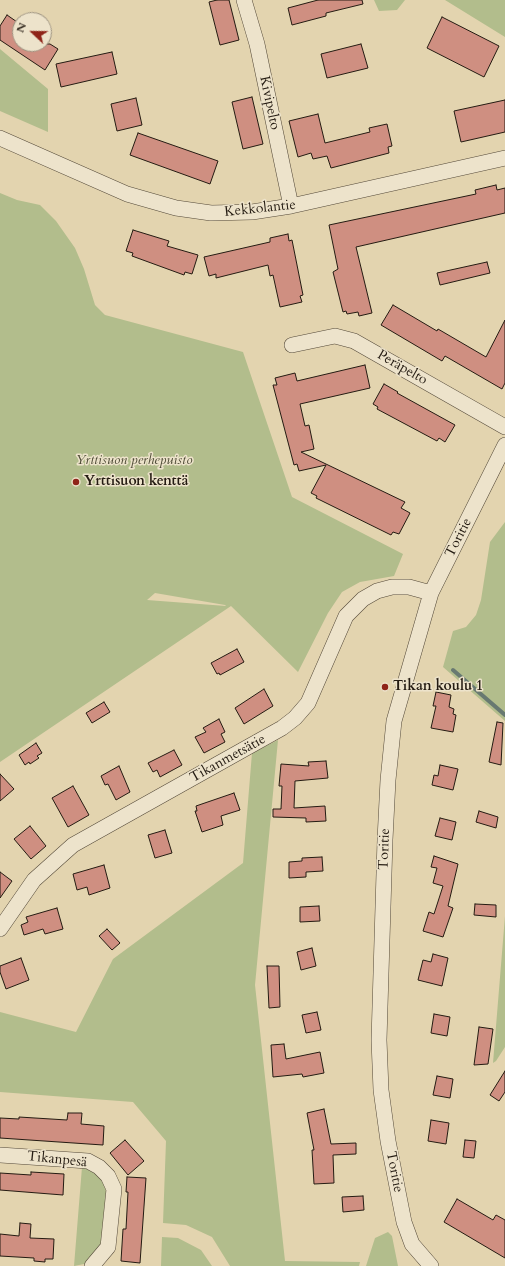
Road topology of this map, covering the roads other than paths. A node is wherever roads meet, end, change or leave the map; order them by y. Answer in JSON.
{"nodes":[{"id":1,"x":244,"y":0,"type":"edge"},
{"id":2,"x":0,"y":138,"type":"edge"},
{"id":3,"x":505,"y":158,"type":"edge"},
{"id":4,"x":291,"y":206,"type":"junction"},
{"id":5,"x":292,"y":345,"type":"dead end"},
{"id":6,"x":505,"y":427,"type":"edge"},
{"id":7,"x":505,"y":445,"type":"edge"},
{"id":8,"x":431,"y":593,"type":"junction"},
{"id":9,"x":0,"y":929,"type":"edge"},
{"id":10,"x":0,"y":1155,"type":"edge"},
{"id":11,"x":92,"y":1266,"type":"edge"},
{"id":12,"x":430,"y":1266,"type":"edge"}],
"edges":[{"from":1,"to":4,"type":"street","name":"Kivipelto"},
{"from":2,"to":4,"type":"street","name":"Kekkolantie"},
{"from":3,"to":4,"type":"street","name":"Kekkolantie"},
{"from":5,"to":6,"type":"street","name":"Peräpelto"},
{"from":7,"to":8,"type":"street","name":"Toritie"},
{"from":8,"to":9,"type":"street","name":"Tikanmetsätie"},
{"from":8,"to":12,"type":"street","name":"Toritie"},
{"from":10,"to":11,"type":"street","name":"Tikanpesä"}]}
